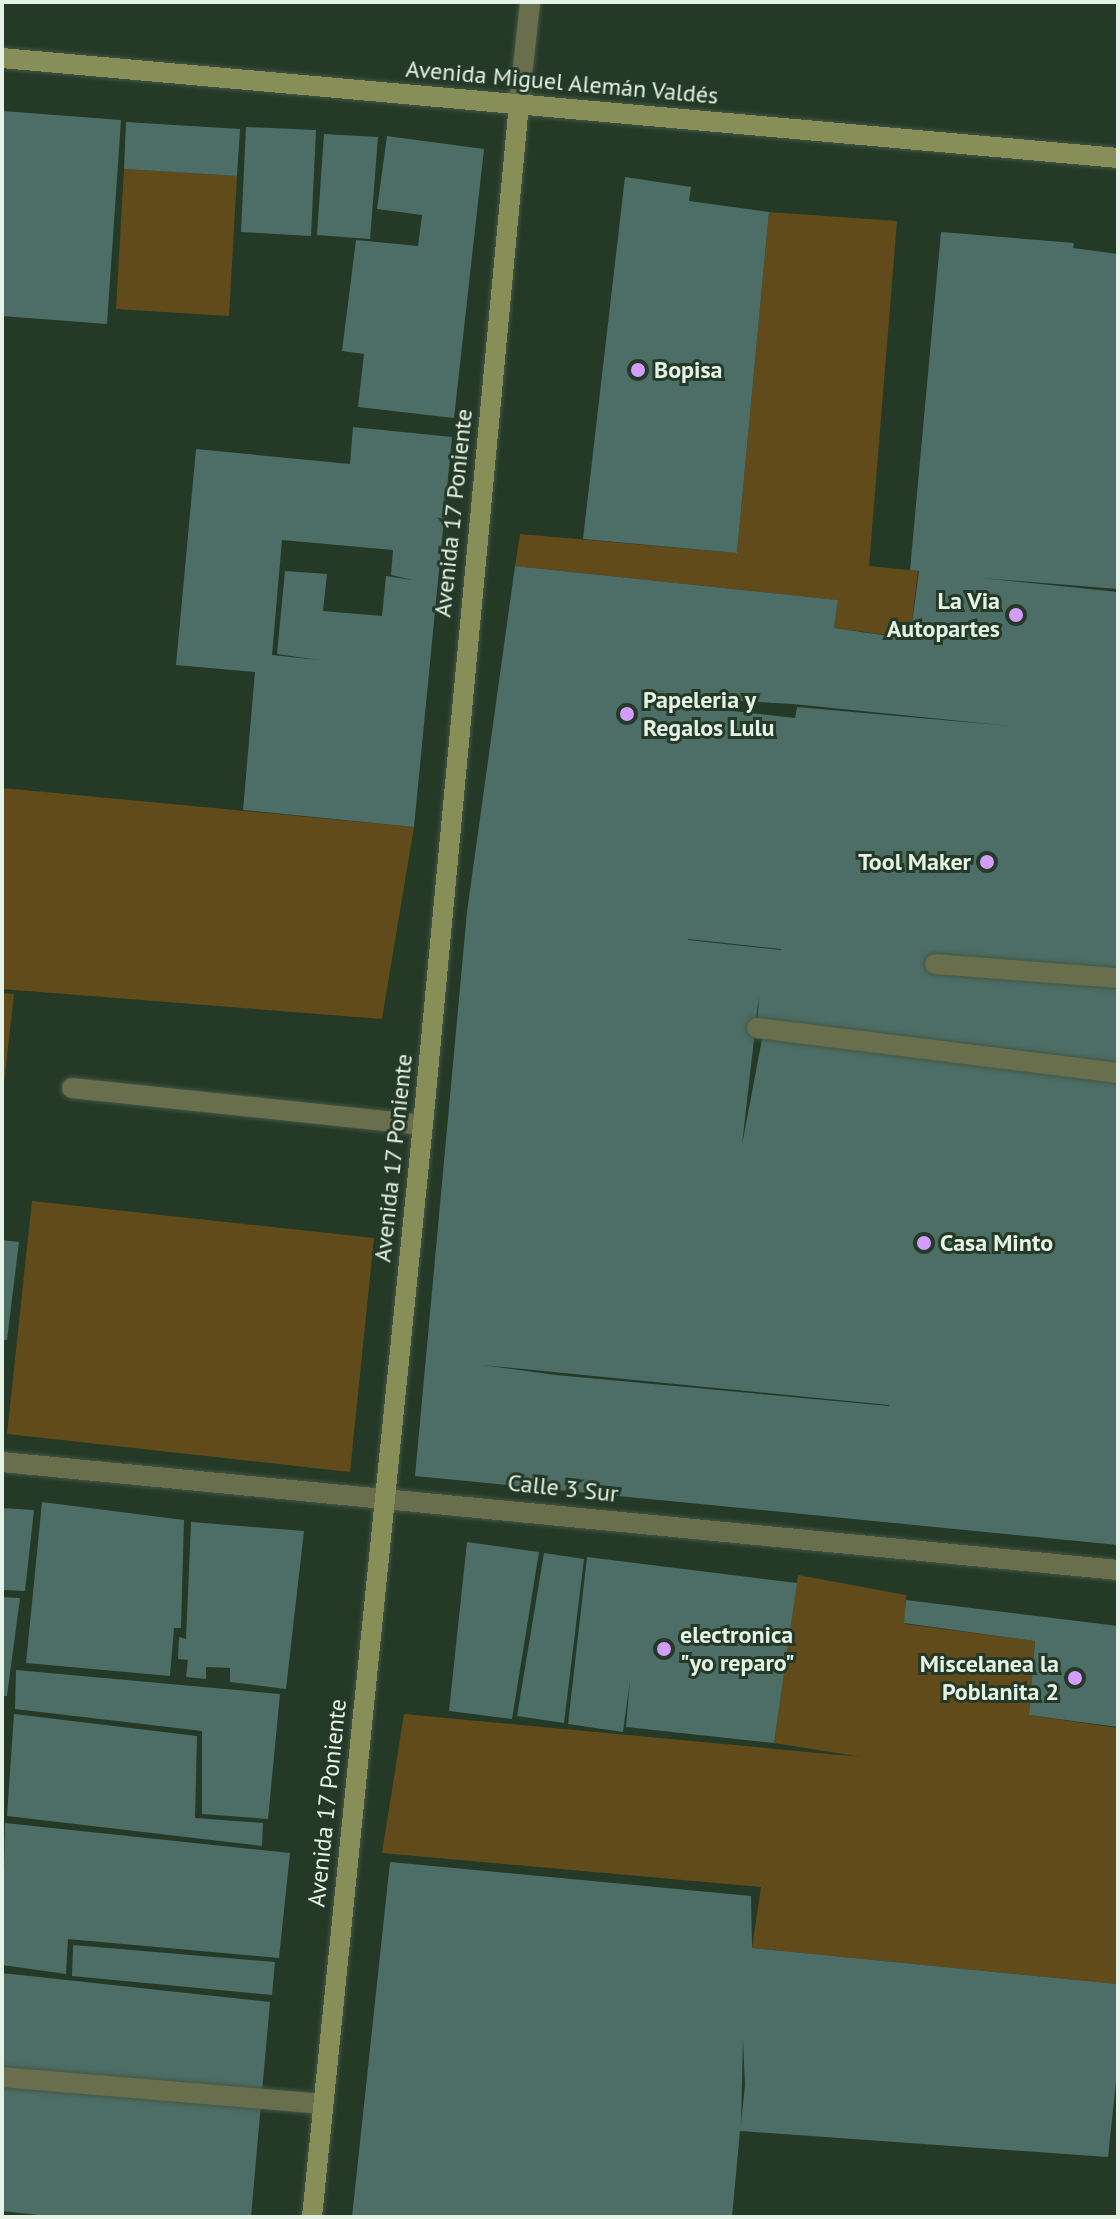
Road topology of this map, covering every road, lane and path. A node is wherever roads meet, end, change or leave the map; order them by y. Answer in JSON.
{"nodes":[{"id":1,"x":530,"y":2,"type":"edge"},
{"id":2,"x":2,"y":58,"type":"edge"},
{"id":3,"x":519,"y":104,"type":"junction"},
{"id":4,"x":1118,"y":158,"type":"edge"},
{"id":5,"x":935,"y":964,"type":"dead end"},
{"id":6,"x":1118,"y":978,"type":"edge"},
{"id":7,"x":757,"y":1028,"type":"dead end"},
{"id":8,"x":1118,"y":1073,"type":"edge"},
{"id":9,"x":72,"y":1088,"type":"dead end"},
{"id":10,"x":423,"y":1125,"type":"junction"},
{"id":11,"x":2,"y":1462,"type":"edge"},
{"id":12,"x":383,"y":1496,"type":"junction"},
{"id":13,"x":1118,"y":1570,"type":"edge"},
{"id":14,"x":2,"y":2077,"type":"edge"},
{"id":15,"x":323,"y":2104,"type":"junction"},
{"id":16,"x":312,"y":2217,"type":"edge"}],
"edges":[{"from":1,"to":3,"type":"street"},
{"from":2,"to":3,"type":"main road","name":"Avenida Miguel Alemán Valdés"},
{"from":3,"to":4,"type":"main road","name":"Avenida Miguel Alemán Valdés"},
{"from":3,"to":10,"type":"main road","name":"Avenida 17 Poniente"},
{"from":5,"to":6,"type":"street"},
{"from":7,"to":8,"type":"street"},
{"from":9,"to":10,"type":"street"},
{"from":10,"to":12,"type":"main road","name":"Avenida 17 Poniente"},
{"from":11,"to":12,"type":"street","name":"Calle 3 Sur"},
{"from":12,"to":13,"type":"street","name":"Calle 3 Sur"},
{"from":12,"to":15,"type":"main road","name":"Avenida 17 Poniente"},
{"from":14,"to":15,"type":"street"},
{"from":15,"to":16,"type":"main road","name":"Avenida 17 Poniente"}]}
